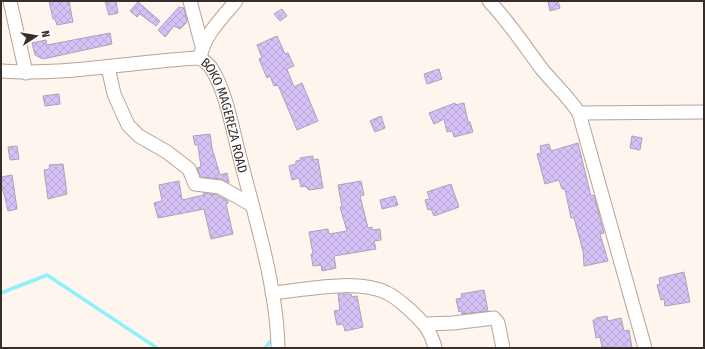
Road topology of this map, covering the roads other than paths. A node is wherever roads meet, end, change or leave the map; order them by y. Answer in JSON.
{"nodes":[{"id":1,"x":10,"y":1,"type":"edge"},
{"id":2,"x":190,"y":1,"type":"edge"},
{"id":3,"x":236,"y":1,"type":"edge"},
{"id":4,"x":489,"y":1,"type":"edge"},
{"id":5,"x":201,"y":52,"type":"junction"},
{"id":6,"x":108,"y":67,"type":"junction"},
{"id":7,"x":1,"y":71,"type":"edge"},
{"id":8,"x":26,"y":73,"type":"junction"},
{"id":9,"x":704,"y":112,"type":"edge"},
{"id":10,"x":578,"y":113,"type":"junction"},
{"id":11,"x":252,"y":205,"type":"junction"},
{"id":12,"x":272,"y":293,"type":"junction"},
{"id":13,"x":426,"y":324,"type":"junction"},
{"id":14,"x":278,"y":348,"type":"edge"},
{"id":15,"x":435,"y":348,"type":"edge"},
{"id":16,"x":503,"y":348,"type":"edge"},
{"id":17,"x":645,"y":348,"type":"edge"}],
"edges":[{"from":1,"to":8,"type":"street"},
{"from":2,"to":5,"type":"street"},
{"from":3,"to":5,"type":"street"},
{"from":4,"to":10,"type":"street"},
{"from":5,"to":6,"type":"street","name":"BOKO MAGEREZA ROAD"},
{"from":5,"to":11,"type":"street","name":"BOKO MAGEREZA ROAD"},
{"from":6,"to":8,"type":"street","name":"BOKO MAGEREZA ROAD"},
{"from":6,"to":11,"type":"street"},
{"from":7,"to":8,"type":"street","name":"BOKO MAGEREZA ROAD"},
{"from":9,"to":10,"type":"street"},
{"from":10,"to":17,"type":"street"},
{"from":11,"to":12,"type":"street","name":"BOKO MAGEREZA ROAD"},
{"from":12,"to":13,"type":"street"},
{"from":12,"to":14,"type":"street","name":"BOKO MAGEREZA ROAD"},
{"from":13,"to":15,"type":"street"},
{"from":13,"to":16,"type":"street"}]}
